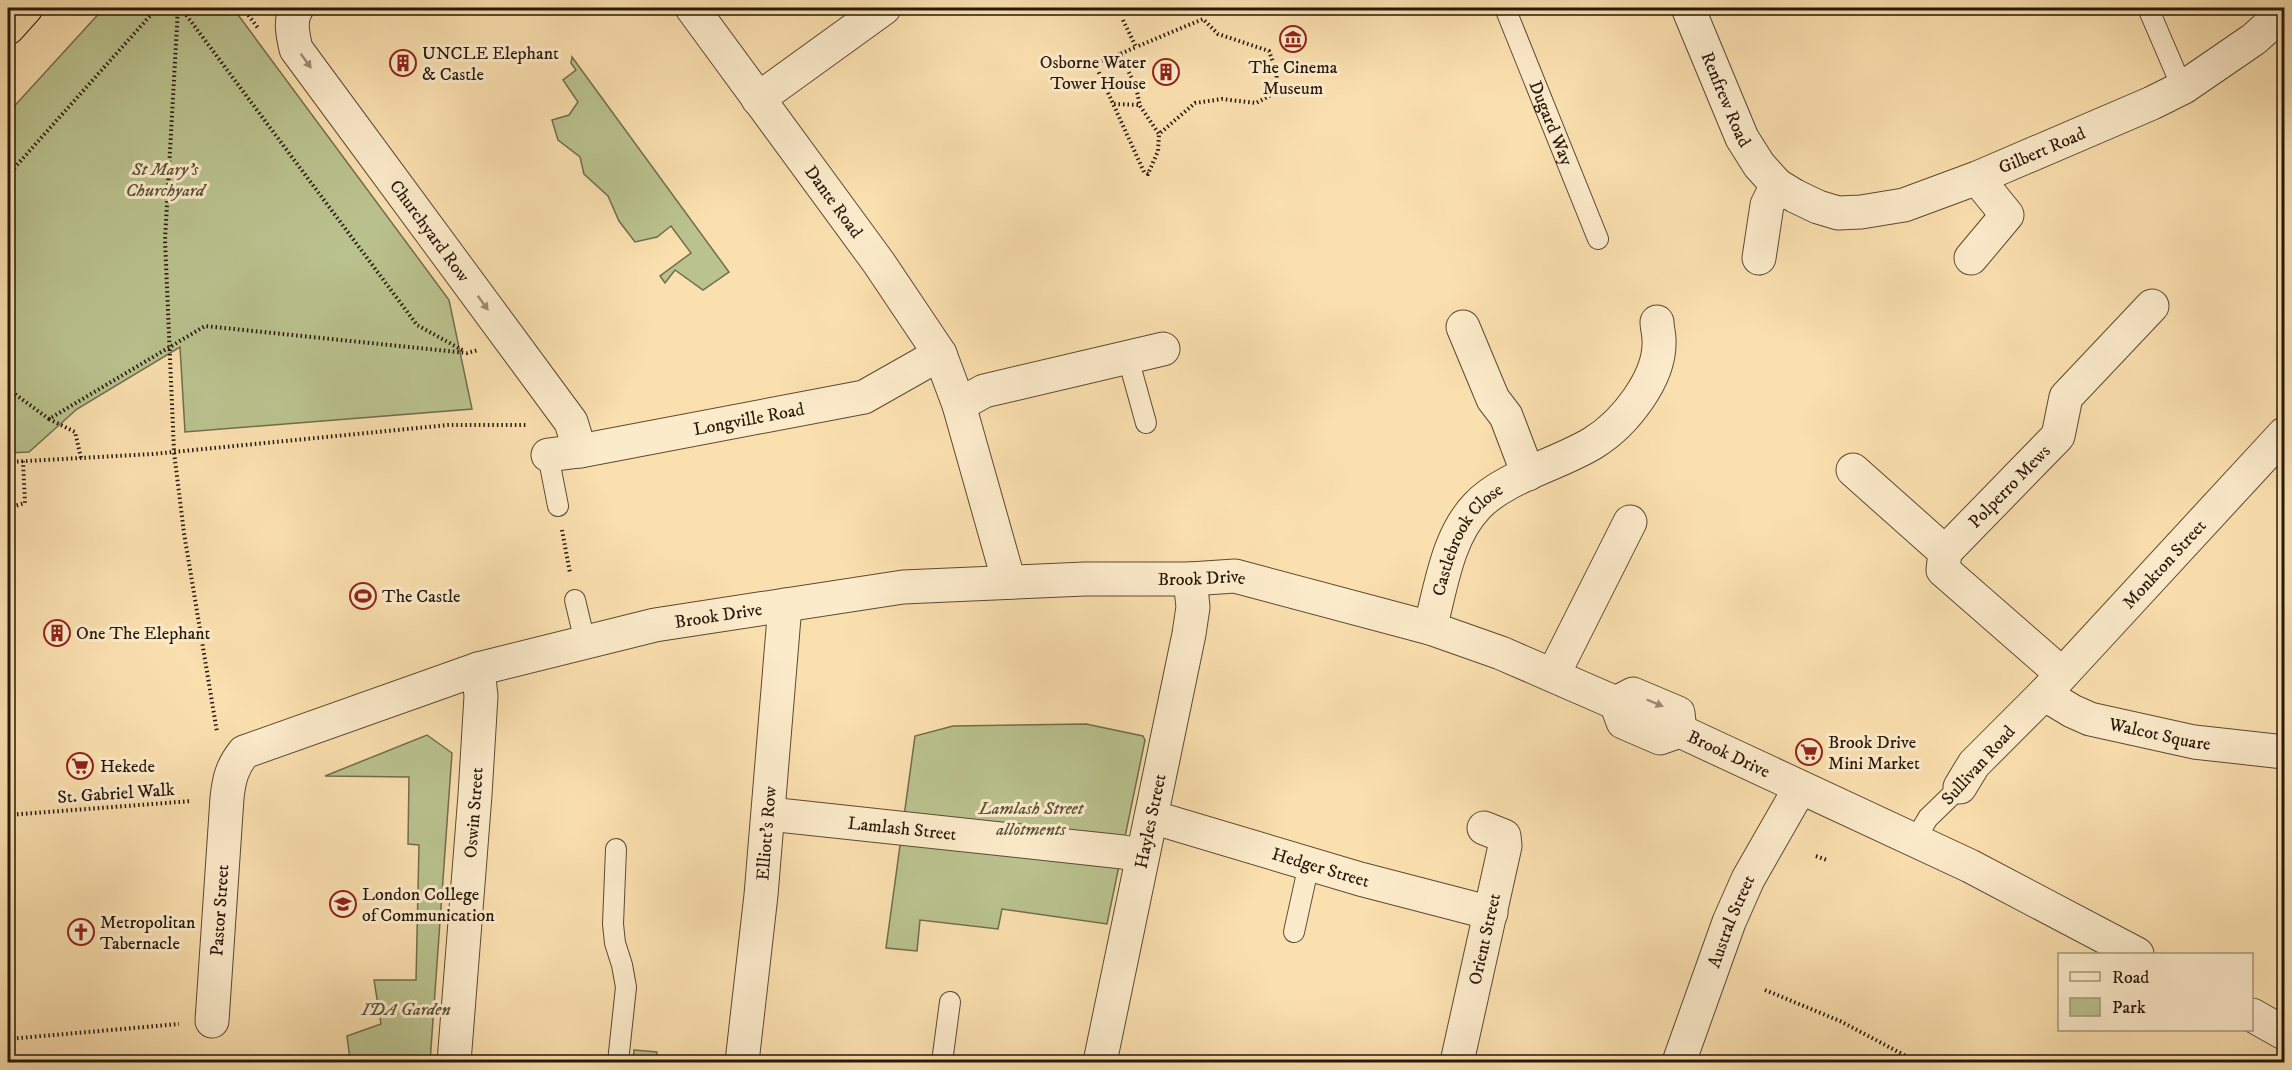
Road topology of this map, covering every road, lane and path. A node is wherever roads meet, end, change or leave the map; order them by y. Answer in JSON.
{"nodes":[{"id":1,"x":26,"y":8,"type":"edge"},
{"id":2,"x":157,"y":8,"type":"edge"},
{"id":3,"x":180,"y":8,"type":"edge"},
{"id":4,"x":692,"y":8,"type":"edge"},
{"id":5,"x":884,"y":8,"type":"edge"},
{"id":6,"x":1505,"y":8,"type":"edge"},
{"id":7,"x":1688,"y":8,"type":"edge"},
{"id":8,"x":2148,"y":8,"type":"edge"},
{"id":9,"x":292,"y":9,"type":"edge"},
{"id":10,"x":2284,"y":12,"type":"edge"},
{"id":11,"x":1123,"y":20,"type":"dead end"},
{"id":12,"x":8,"y":28,"type":"edge"},
{"id":13,"x":1136,"y":47,"type":"junction"},
{"id":14,"x":1120,"y":54,"type":"junction"},
{"id":15,"x":2184,"y":87,"type":"junction"},
{"id":16,"x":758,"y":99,"type":"junction"},
{"id":17,"x":1114,"y":104,"type":"junction"},
{"id":18,"x":1140,"y":105,"type":"junction"},
{"id":19,"x":1159,"y":134,"type":"junction"},
{"id":20,"x":8,"y":175,"type":"edge"},
{"id":21,"x":1977,"y":178,"type":"junction"},
{"id":22,"x":1777,"y":185,"type":"junction"},
{"id":23,"x":1598,"y":239,"type":"dead end"},
{"id":24,"x":1759,"y":258,"type":"dead end"},
{"id":25,"x":1971,"y":258,"type":"dead end"},
{"id":26,"x":2152,"y":306,"type":"dead end"},
{"id":27,"x":1657,"y":322,"type":"dead end"},
{"id":28,"x":1463,"y":327,"type":"dead end"},
{"id":29,"x":168,"y":348,"type":"junction"},
{"id":30,"x":484,"y":349,"type":"dead end"},
{"id":31,"x":1163,"y":349,"type":"dead end"},
{"id":32,"x":467,"y":353,"type":"junction"},
{"id":33,"x":940,"y":354,"type":"junction"},
{"id":34,"x":1128,"y":358,"type":"junction"},
{"id":35,"x":8,"y":389,"type":"edge"},
{"id":36,"x":959,"y":405,"type":"junction"},
{"id":37,"x":49,"y":419,"type":"junction"},
{"id":38,"x":1146,"y":423,"type":"dead end"},
{"id":39,"x":526,"y":425,"type":"dead end"},
{"id":40,"x":2284,"y":434,"type":"edge"},
{"id":41,"x":174,"y":452,"type":"junction"},
{"id":42,"x":580,"y":452,"type":"junction"},
{"id":43,"x":548,"y":455,"type":"joint"},
{"id":44,"x":81,"y":458,"type":"junction"},
{"id":45,"x":23,"y":461,"type":"junction"},
{"id":46,"x":8,"y":462,"type":"edge"},
{"id":47,"x":1853,"y":470,"type":"dead end"},
{"id":48,"x":1528,"y":474,"type":"junction"},
{"id":49,"x":558,"y":506,"type":"joint"},
{"id":50,"x":8,"y":508,"type":"edge"},
{"id":51,"x":1630,"y":522,"type":"dead end"},
{"id":52,"x":1945,"y":552,"type":"junction"},
{"id":53,"x":1190,"y":579,"type":"junction"},
{"id":54,"x":1009,"y":582,"type":"junction"},
{"id":55,"x":575,"y":600,"type":"joint"},
{"id":56,"x":785,"y":605,"type":"junction"},
{"id":57,"x":1430,"y":628,"type":"junction"},
{"id":58,"x":585,"y":642,"type":"junction"},
{"id":59,"x":478,"y":669,"type":"junction"},
{"id":60,"x":1553,"y":675,"type":"junction"},
{"id":61,"x":2053,"y":684,"type":"junction"},
{"id":62,"x":2284,"y":752,"type":"edge"},
{"id":63,"x":235,"y":763,"type":"junction"},
{"id":64,"x":1960,"y":787,"type":"joint"},
{"id":65,"x":1800,"y":788,"type":"junction"},
{"id":66,"x":227,"y":798,"type":"junction"},
{"id":67,"x":769,"y":814,"type":"junction"},
{"id":68,"x":8,"y":815,"type":"edge"},
{"id":69,"x":1152,"y":817,"type":"junction"},
{"id":70,"x":1484,"y":828,"type":"dead end"},
{"id":71,"x":1915,"y":840,"type":"junction"},
{"id":72,"x":616,"y":849,"type":"dead end"},
{"id":73,"x":1142,"y":856,"type":"junction"},
{"id":74,"x":1816,"y":856,"type":"dead end"},
{"id":75,"x":1827,"y":860,"type":"dead end"},
{"id":76,"x":1309,"y":864,"type":"junction"},
{"id":77,"x":1491,"y":913,"type":"junction"},
{"id":78,"x":1294,"y":932,"type":"dead end"},
{"id":79,"x":2135,"y":953,"type":"edge"},
{"id":80,"x":1764,"y":990,"type":"dead end"},
{"id":81,"x":950,"y":1002,"type":"dead end"},
{"id":82,"x":2253,"y":1016,"type":"edge"},
{"id":83,"x":212,"y":1021,"type":"joint"},
{"id":84,"x":2284,"y":1033,"type":"edge"},
{"id":85,"x":8,"y":1039,"type":"edge"},
{"id":86,"x":454,"y":1062,"type":"edge"},
{"id":87,"x":618,"y":1062,"type":"edge"},
{"id":88,"x":742,"y":1062,"type":"edge"},
{"id":89,"x":942,"y":1062,"type":"edge"},
{"id":90,"x":1100,"y":1062,"type":"edge"},
{"id":91,"x":1457,"y":1062,"type":"edge"},
{"id":92,"x":1679,"y":1062,"type":"edge"},
{"id":93,"x":1915,"y":1062,"type":"edge"}],
"edges":[{"from":1,"to":12,"type":"highway"},
{"from":2,"to":20,"type":"path"},
{"from":3,"to":29,"type":"path"},
{"from":3,"to":32,"type":"path"},
{"from":4,"to":16,"type":"street","name":"Dante Road"},
{"from":5,"to":16,"type":"street"},
{"from":6,"to":23,"type":"lane","name":"Dugard Way"},
{"from":7,"to":22,"type":"street","name":"Renfrew Road"},
{"from":8,"to":15,"type":"lane"},
{"from":9,"to":42,"type":"street","name":"Churchyard Row","one_way":true},
{"from":10,"to":15,"type":"street","name":"Gilbert Road"},
{"from":11,"to":13,"type":"path"},
{"from":13,"to":14,"type":"path"},
{"from":13,"to":19,"type":"path"},
{"from":14,"to":17,"type":"path"},
{"from":14,"to":18,"type":"path"},
{"from":15,"to":21,"type":"street","name":"Gilbert Road"},
{"from":16,"to":33,"type":"street","name":"Dante Road"},
{"from":17,"to":18,"type":"path"},
{"from":17,"to":19,"type":"path"},
{"from":18,"to":19,"type":"path"},
{"from":21,"to":22,"type":"street","name":"Gilbert Road"},
{"from":21,"to":25,"type":"street"},
{"from":22,"to":24,"type":"street"},
{"from":26,"to":52,"type":"street","name":"Polperro Mews"},
{"from":27,"to":48,"type":"street","name":"Castlebrook Close"},
{"from":28,"to":48,"type":"street","name":"Castlebrook Close"},
{"from":29,"to":32,"type":"path"},
{"from":29,"to":37,"type":"path"},
{"from":29,"to":41,"type":"path"},
{"from":30,"to":32,"type":"path"},
{"from":31,"to":34,"type":"street"},
{"from":33,"to":36,"type":"street","name":"Dante Road"},
{"from":33,"to":42,"type":"street","name":"Longville Road"},
{"from":34,"to":36,"type":"street"},
{"from":34,"to":38,"type":"lane"},
{"from":35,"to":37,"type":"path"},
{"from":36,"to":54,"type":"street","name":"Dante Road"},
{"from":37,"to":44,"type":"path"},
{"from":39,"to":41,"type":"path"},
{"from":40,"to":61,"type":"street","name":"Monkton Street"},
{"from":41,"to":44,"type":"path"},
{"from":41,"to":63,"type":"path"},
{"from":42,"to":43,"type":"street","name":"Longville Road"},
{"from":43,"to":49,"type":"lane"},
{"from":44,"to":45,"type":"path"},
{"from":45,"to":46,"type":"path"},
{"from":45,"to":50,"type":"path"},
{"from":47,"to":52,"type":"street"},
{"from":48,"to":57,"type":"street","name":"Castlebrook Close"},
{"from":49,"to":55,"type":"path"},
{"from":51,"to":60,"type":"street"},
{"from":52,"to":61,"type":"street"},
{"from":53,"to":54,"type":"street","name":"Brook Drive"},
{"from":53,"to":57,"type":"street","name":"Brook Drive"},
{"from":53,"to":69,"type":"street","name":"Hayles Street"},
{"from":54,"to":56,"type":"street","name":"Brook Drive"},
{"from":55,"to":58,"type":"lane"},
{"from":56,"to":58,"type":"street","name":"Brook Drive"},
{"from":56,"to":67,"type":"street","name":"Elliott's Row"},
{"from":57,"to":60,"type":"street","name":"Brook Drive"},
{"from":58,"to":59,"type":"street","name":"Brook Drive"},
{"from":59,"to":63,"type":"street","name":"Brook Drive"},
{"from":59,"to":86,"type":"street","name":"Oswin Street"},
{"from":60,"to":65,"type":"street","name":"Brook Drive"},
{"from":61,"to":62,"type":"street","name":"Walcot Square"},
{"from":61,"to":64,"type":"street","name":"Sullivan Road"},
{"from":63,"to":66,"type":"street"},
{"from":64,"to":71,"type":"lane","name":"Sullivan Road"},
{"from":65,"to":71,"type":"street","name":"Brook Drive"},
{"from":65,"to":92,"type":"street","name":"Austral Street"},
{"from":66,"to":68,"type":"path","name":"St. Gabriel Walk"},
{"from":66,"to":83,"type":"street","name":"Pastor Street"},
{"from":67,"to":73,"type":"street","name":"Lamlash Street"},
{"from":67,"to":88,"type":"street","name":"Elliott's Row"},
{"from":69,"to":73,"type":"street","name":"Hayles Street"},
{"from":69,"to":76,"type":"street","name":"Hedger Street"},
{"from":70,"to":77,"type":"street","name":"Orient Street"},
{"from":71,"to":79,"type":"street","name":"Brook Drive"},
{"from":72,"to":87,"type":"lane"},
{"from":73,"to":90,"type":"street","name":"Hayles Street"},
{"from":74,"to":75,"type":"path"},
{"from":76,"to":77,"type":"street","name":"Hedger Street"},
{"from":76,"to":78,"type":"lane"},
{"from":77,"to":91,"type":"street","name":"Orient Street"},
{"from":80,"to":93,"type":"path"},
{"from":81,"to":89,"type":"lane"},
{"from":82,"to":84,"type":"street"},
{"from":83,"to":85,"type":"path"}]}
